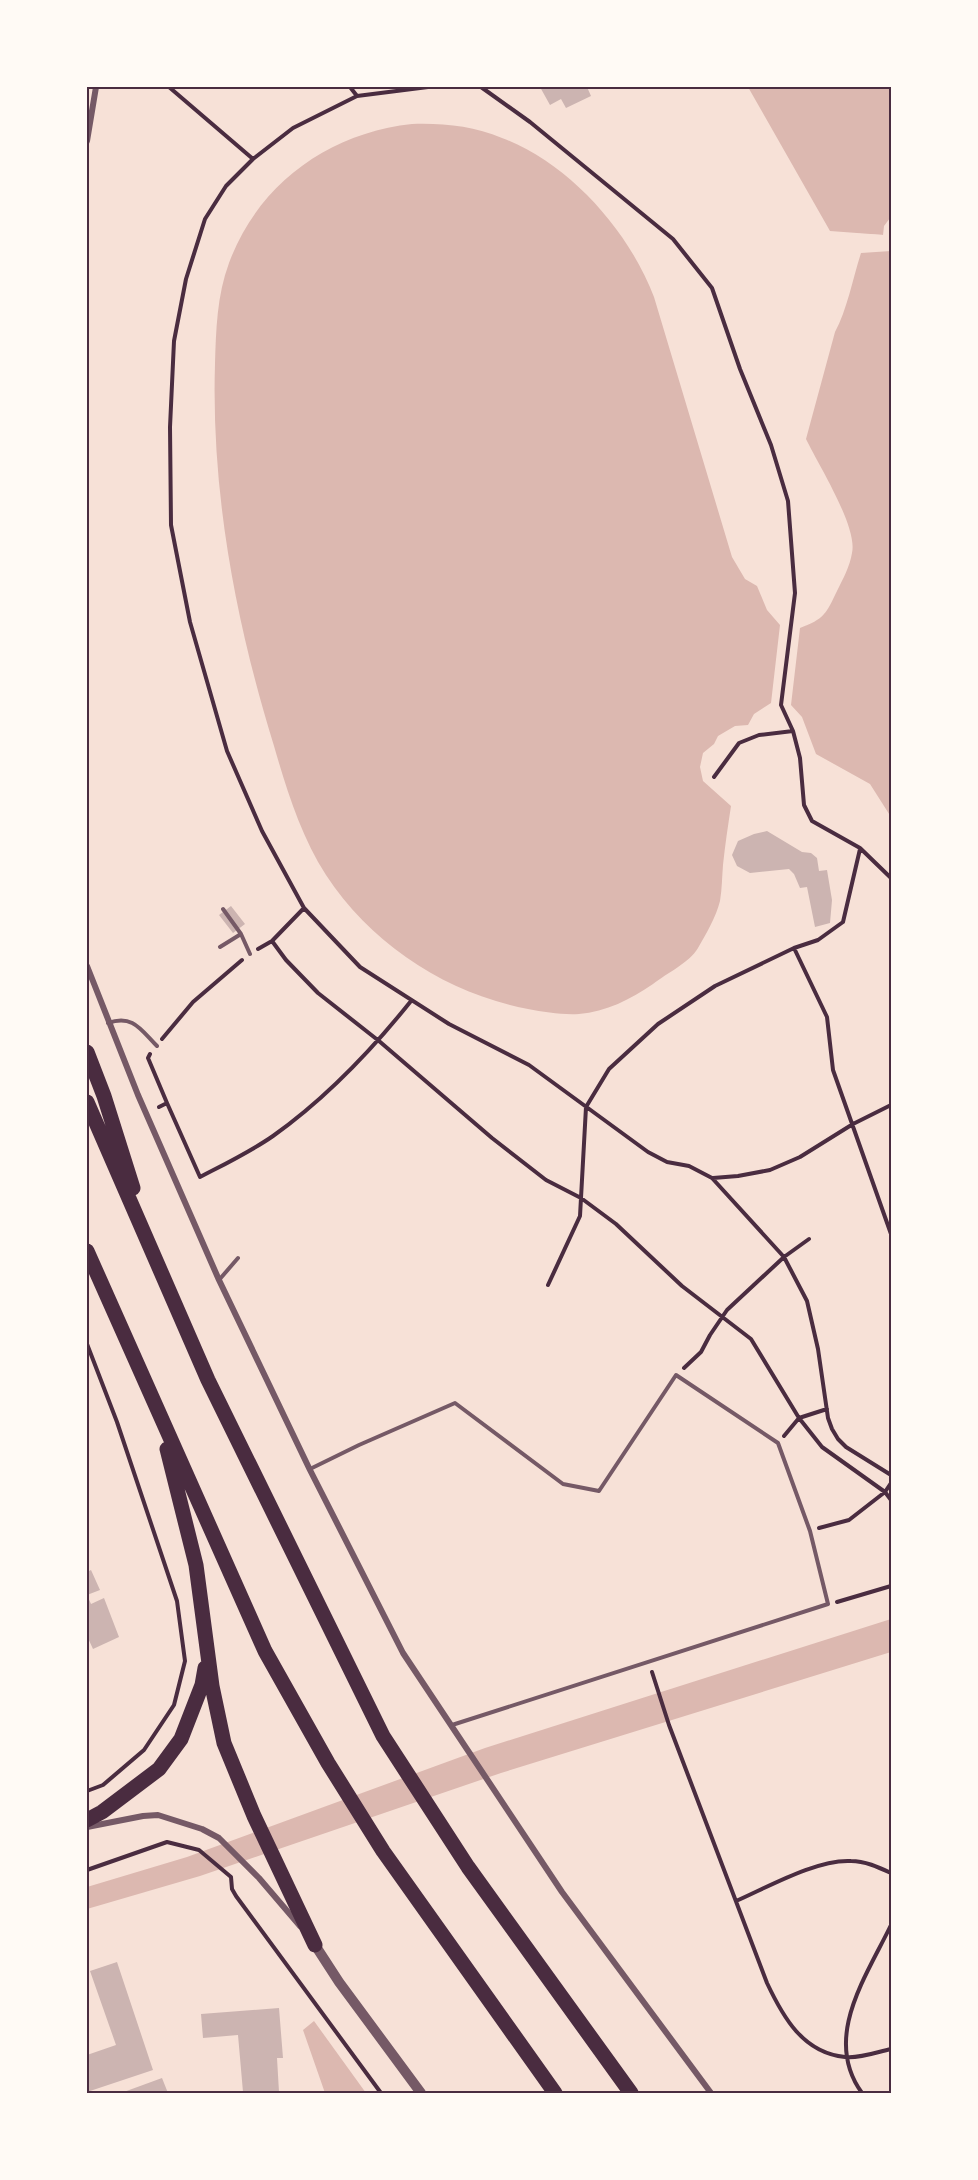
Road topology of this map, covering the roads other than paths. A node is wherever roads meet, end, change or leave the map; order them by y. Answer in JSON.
{"nodes":[{"id":1,"x":96,"y":87,"type":"edge"},
{"id":2,"x":87,"y":141,"type":"edge"},
{"id":3,"x":224,"y":909,"type":"dead end"},
{"id":4,"x":241,"y":934,"type":"junction"},
{"id":5,"x":220,"y":947,"type":"dead end"},
{"id":6,"x":250,"y":954,"type":"road end"},
{"id":7,"x":87,"y":966,"type":"edge"},
{"id":8,"x":108,"y":1023,"type":"junction"},
{"id":9,"x":157,"y":1046,"type":"road end"},
{"id":10,"x":87,"y":1052,"type":"edge"},
{"id":11,"x":87,"y":1102,"type":"edge"},
{"id":12,"x":87,"y":1251,"type":"edge"},
{"id":13,"x":238,"y":1258,"type":"dead end"},
{"id":14,"x":159,"y":1268,"type":"junction"},
{"id":15,"x":219,"y":1280,"type":"junction"},
{"id":16,"x":157,"y":1411,"type":"junction"},
{"id":17,"x":310,"y":1470,"type":"junction"},
{"id":18,"x":208,"y":1651,"type":"junction"},
{"id":19,"x":452,"y":1725,"type":"junction"},
{"id":20,"x":87,"y":1820,"type":"edge"},
{"id":21,"x":87,"y":1827,"type":"edge"},
{"id":22,"x":315,"y":1945,"type":"junction"},
{"id":23,"x":421,"y":2093,"type":"edge"},
{"id":24,"x":555,"y":2093,"type":"edge"},
{"id":25,"x":631,"y":2093,"type":"edge"},
{"id":26,"x":711,"y":2093,"type":"edge"}],
"edges":[{"from":1,"to":2,"type":"street"},
{"from":3,"to":4,"type":"lane"},
{"from":4,"to":5,"type":"lane"},
{"from":4,"to":6,"type":"lane"},
{"from":7,"to":8,"type":"street"},
{"from":8,"to":9,"type":"lane"},
{"from":8,"to":15,"type":"street"},
{"from":10,"to":14,"type":"highway"},
{"from":11,"to":14,"type":"highway"},
{"from":12,"to":16,"type":"highway"},
{"from":13,"to":15,"type":"lane"},
{"from":14,"to":25,"type":"highway"},
{"from":15,"to":17,"type":"street"},
{"from":16,"to":18,"type":"highway"},
{"from":16,"to":24,"type":"highway"},
{"from":17,"to":19,"type":"street"},
{"from":17,"to":19,"type":"lane"},
{"from":18,"to":20,"type":"highway"},
{"from":18,"to":22,"type":"highway"},
{"from":19,"to":26,"type":"street"},
{"from":21,"to":22,"type":"street"},
{"from":22,"to":23,"type":"street"}]}
